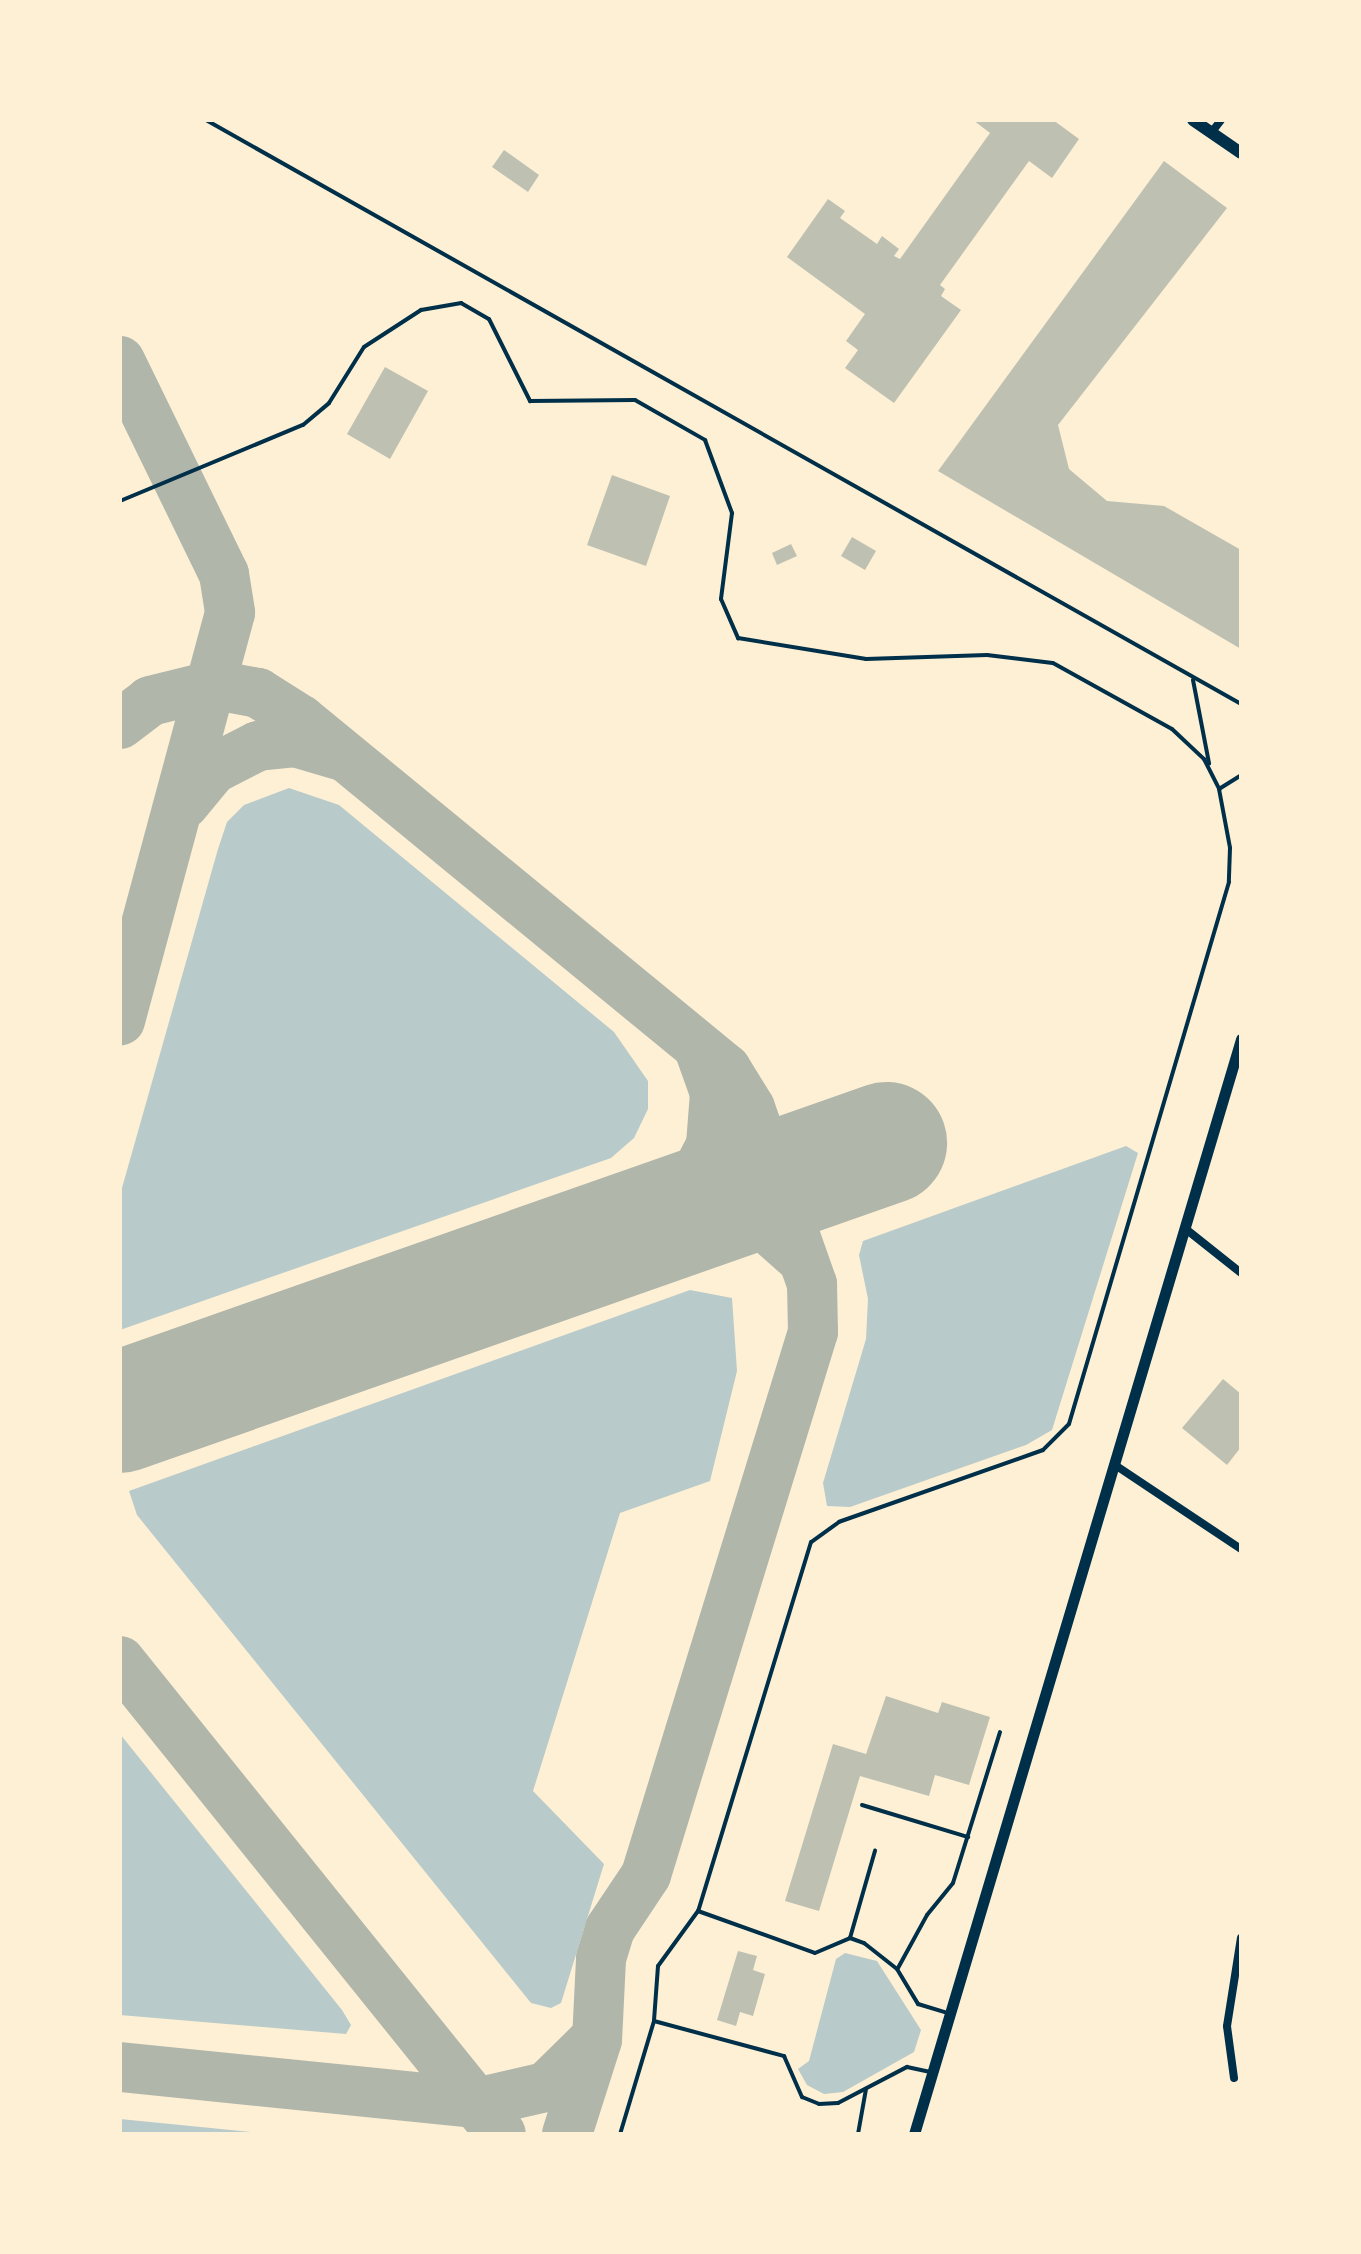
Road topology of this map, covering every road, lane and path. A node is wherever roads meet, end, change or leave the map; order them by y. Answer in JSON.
{"nodes":[{"id":1,"x":206,"y":120,"type":"edge"},
{"id":2,"x":1193,"y":120,"type":"edge"},
{"id":3,"x":1220,"y":120,"type":"edge"},
{"id":4,"x":1211,"y":133,"type":"junction"},
{"id":5,"x":1241,"y":152,"type":"edge"},
{"id":6,"x":120,"y":501,"type":"edge"},
{"id":7,"x":1192,"y":677,"type":"junction"},
{"id":8,"x":1241,"y":704,"type":"edge"},
{"id":9,"x":1209,"y":768,"type":"junction"},
{"id":10,"x":1241,"y":775,"type":"edge"},
{"id":11,"x":1219,"y":788,"type":"junction"},
{"id":12,"x":1241,"y":1039,"type":"edge"},
{"id":13,"x":1187,"y":1230,"type":"junction"},
{"id":14,"x":1241,"y":1274,"type":"edge"},
{"id":15,"x":1115,"y":1465,"type":"junction"},
{"id":16,"x":1241,"y":1548,"type":"edge"},
{"id":17,"x":1000,"y":1732,"type":"dead end"},
{"id":18,"x":862,"y":1805,"type":"dead end"},
{"id":19,"x":968,"y":1837,"type":"junction"},
{"id":20,"x":875,"y":1851,"type":"dead end"},
{"id":21,"x":698,"y":1911,"type":"junction"},
{"id":22,"x":850,"y":1938,"type":"junction"},
{"id":23,"x":1241,"y":1938,"type":"edge"},
{"id":24,"x":898,"y":1969,"type":"junction"},
{"id":25,"x":955,"y":2014,"type":"junction"},
{"id":26,"x":654,"y":2021,"type":"junction"},
{"id":27,"x":936,"y":2074,"type":"junction"},
{"id":28,"x":1234,"y":2078,"type":"dead end"},
{"id":29,"x":866,"y":2089,"type":"junction"},
{"id":30,"x":620,"y":2134,"type":"edge"},
{"id":31,"x":858,"y":2134,"type":"edge"},
{"id":32,"x":914,"y":2134,"type":"edge"}],
"edges":[{"from":1,"to":7,"type":"lane"},
{"from":2,"to":4,"type":"main road"},
{"from":3,"to":4,"type":"street"},
{"from":4,"to":5,"type":"main road"},
{"from":6,"to":9,"type":"lane"},
{"from":7,"to":8,"type":"lane"},
{"from":7,"to":9,"type":"lane"},
{"from":9,"to":11,"type":"lane"},
{"from":10,"to":11,"type":"lane"},
{"from":11,"to":21,"type":"lane"},
{"from":12,"to":13,"type":"main road"},
{"from":13,"to":14,"type":"street"},
{"from":13,"to":15,"type":"main road"},
{"from":15,"to":16,"type":"street"},
{"from":15,"to":25,"type":"main road"},
{"from":17,"to":19,"type":"lane"},
{"from":18,"to":19,"type":"lane"},
{"from":19,"to":24,"type":"lane"},
{"from":20,"to":22,"type":"lane"},
{"from":21,"to":22,"type":"lane"},
{"from":21,"to":26,"type":"lane"},
{"from":22,"to":24,"type":"lane"},
{"from":23,"to":28,"type":"street"},
{"from":24,"to":25,"type":"lane"},
{"from":25,"to":27,"type":"main road"},
{"from":26,"to":29,"type":"lane"},
{"from":26,"to":30,"type":"lane"},
{"from":27,"to":29,"type":"lane"},
{"from":27,"to":32,"type":"main road"},
{"from":29,"to":31,"type":"lane"}]}
